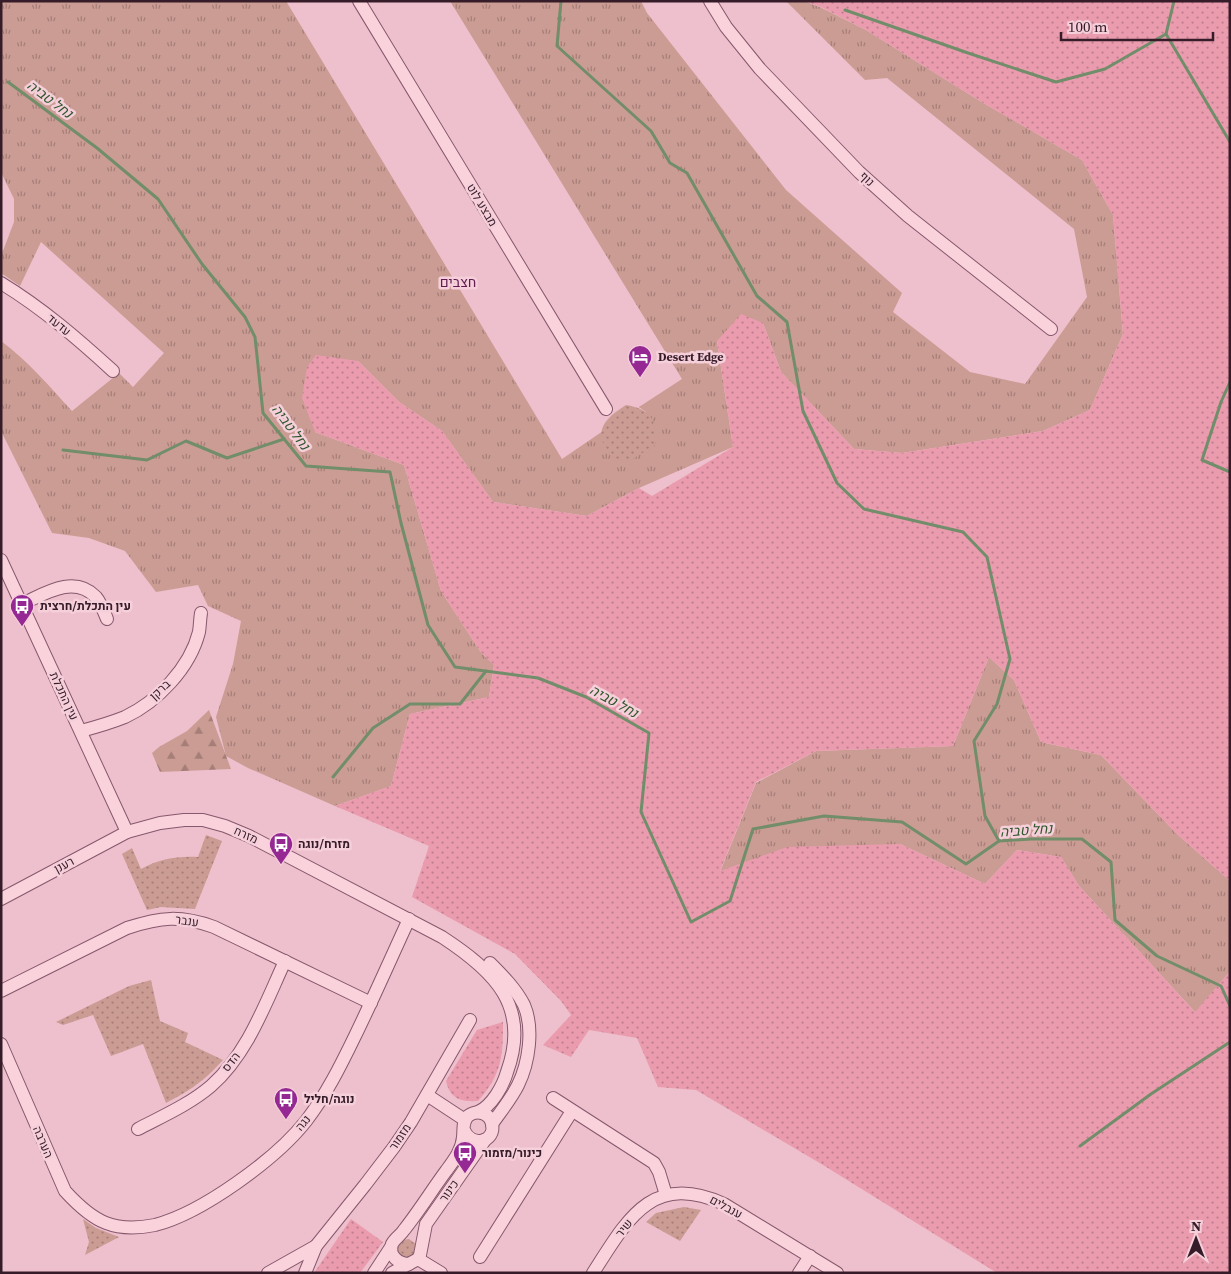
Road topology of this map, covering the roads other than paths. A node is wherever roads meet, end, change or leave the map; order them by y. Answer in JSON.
{"nodes":[{"id":1,"x":359,"y":1,"type":"edge"},
{"id":2,"x":710,"y":1,"type":"edge"},
{"id":3,"x":1,"y":283,"type":"edge"},
{"id":4,"x":1051,"y":329,"type":"dead end"},
{"id":5,"x":113,"y":371,"type":"dead end"},
{"id":6,"x":606,"y":409,"type":"dead end"},
{"id":7,"x":1,"y":560,"type":"edge"},
{"id":8,"x":22,"y":604,"type":"junction"},
{"id":9,"x":201,"y":613,"type":"dead end"},
{"id":10,"x":107,"y":619,"type":"dead end"},
{"id":11,"x":81,"y":731,"type":"junction"},
{"id":12,"x":127,"y":832,"type":"junction"},
{"id":13,"x":1,"y":898,"type":"edge"},
{"id":14,"x":409,"y":919,"type":"junction"},
{"id":15,"x":285,"y":961,"type":"junction"},
{"id":16,"x":1,"y":991,"type":"edge"},
{"id":17,"x":371,"y":1003,"type":"junction"},
{"id":18,"x":470,"y":1020,"type":"dead end"},
{"id":19,"x":1,"y":1044,"type":"edge"},
{"id":20,"x":427,"y":1095,"type":"junction"},
{"id":21,"x":553,"y":1098,"type":"dead end"},
{"id":22,"x":572,"y":1111,"type":"junction"},
{"id":23,"x":478,"y":1112,"type":"junction"},
{"id":24,"x":492,"y":1124,"type":"junction"},
{"id":25,"x":464,"y":1126,"type":"junction"},
{"id":26,"x":138,"y":1129,"type":"dead end"},
{"id":27,"x":485,"y":1140,"type":"junction"},
{"id":28,"x":666,"y":1195,"type":"junction"},
{"id":29,"x":106,"y":1223,"type":"joint"},
{"id":30,"x":399,"y":1236,"type":"junction"},
{"id":31,"x":316,"y":1246,"type":"junction"},
{"id":32,"x":392,"y":1247,"type":"junction"},
{"id":33,"x":416,"y":1256,"type":"junction"},
{"id":34,"x":810,"y":1256,"type":"junction"},
{"id":35,"x":480,"y":1257,"type":"dead end"},
{"id":36,"x":268,"y":1273,"type":"edge"},
{"id":37,"x":305,"y":1273,"type":"edge"},
{"id":38,"x":374,"y":1273,"type":"edge"},
{"id":39,"x":392,"y":1273,"type":"edge"},
{"id":40,"x":441,"y":1273,"type":"edge"},
{"id":41,"x":594,"y":1273,"type":"edge"},
{"id":42,"x":800,"y":1273,"type":"edge"},
{"id":43,"x":837,"y":1273,"type":"edge"}],
"edges":[{"from":1,"to":6,"type":"street","name":"מבצע לוט"},
{"from":2,"to":4,"type":"street","name":"נוף"},
{"from":3,"to":5,"type":"street","name":"עדעד"},
{"from":7,"to":8,"type":"street","name":"עין התכלת"},
{"from":8,"to":10,"type":"street"},
{"from":8,"to":11,"type":"street","name":"עין התכלת"},
{"from":9,"to":11,"type":"street","name":"ברקן"},
{"from":11,"to":12,"type":"street","name":"עין התכלת"},
{"from":12,"to":13,"type":"street","name":"רענן"},
{"from":12,"to":14,"type":"street","name":"מזרח"},
{"from":14,"to":17,"type":"street","name":"נגה"},
{"from":14,"to":23,"type":"street","name":"מזרח"},
{"from":14,"to":24,"type":"street","name":"מזרח"},
{"from":15,"to":16,"type":"street","name":"ענבר"},
{"from":15,"to":17,"type":"street","name":"ענבר"},
{"from":15,"to":26,"type":"street","name":"הדס"},
{"from":17,"to":29,"type":"street","name":"נגה"},
{"from":18,"to":20,"type":"street","name":"מזמור"},
{"from":19,"to":29,"type":"street","name":"הערבה"},
{"from":20,"to":25,"type":"street"},
{"from":20,"to":31,"type":"street","name":"מזמור"},
{"from":21,"to":22,"type":"street"},
{"from":22,"to":28,"type":"street"},
{"from":22,"to":35,"type":"street"},
{"from":23,"to":24,"type":"street"},
{"from":23,"to":25,"type":"street"},
{"from":24,"to":27,"type":"street"},
{"from":25,"to":27,"type":"street"},
{"from":25,"to":30,"type":"street","name":"כינור"},
{"from":27,"to":33,"type":"street","name":"כינור"},
{"from":28,"to":34,"type":"street","name":"ענבלים"},
{"from":28,"to":41,"type":"street","name":"שיר"},
{"from":30,"to":32,"type":"street"},
{"from":30,"to":33,"type":"street"},
{"from":31,"to":36,"type":"street","name":"מזמור"},
{"from":31,"to":37,"type":"street","name":"מזמור"},
{"from":32,"to":33,"type":"street"},
{"from":32,"to":38,"type":"street"},
{"from":33,"to":39,"type":"street"},
{"from":33,"to":40,"type":"street"},
{"from":34,"to":42,"type":"street"},
{"from":34,"to":43,"type":"street","name":"ענבלים"}]}
